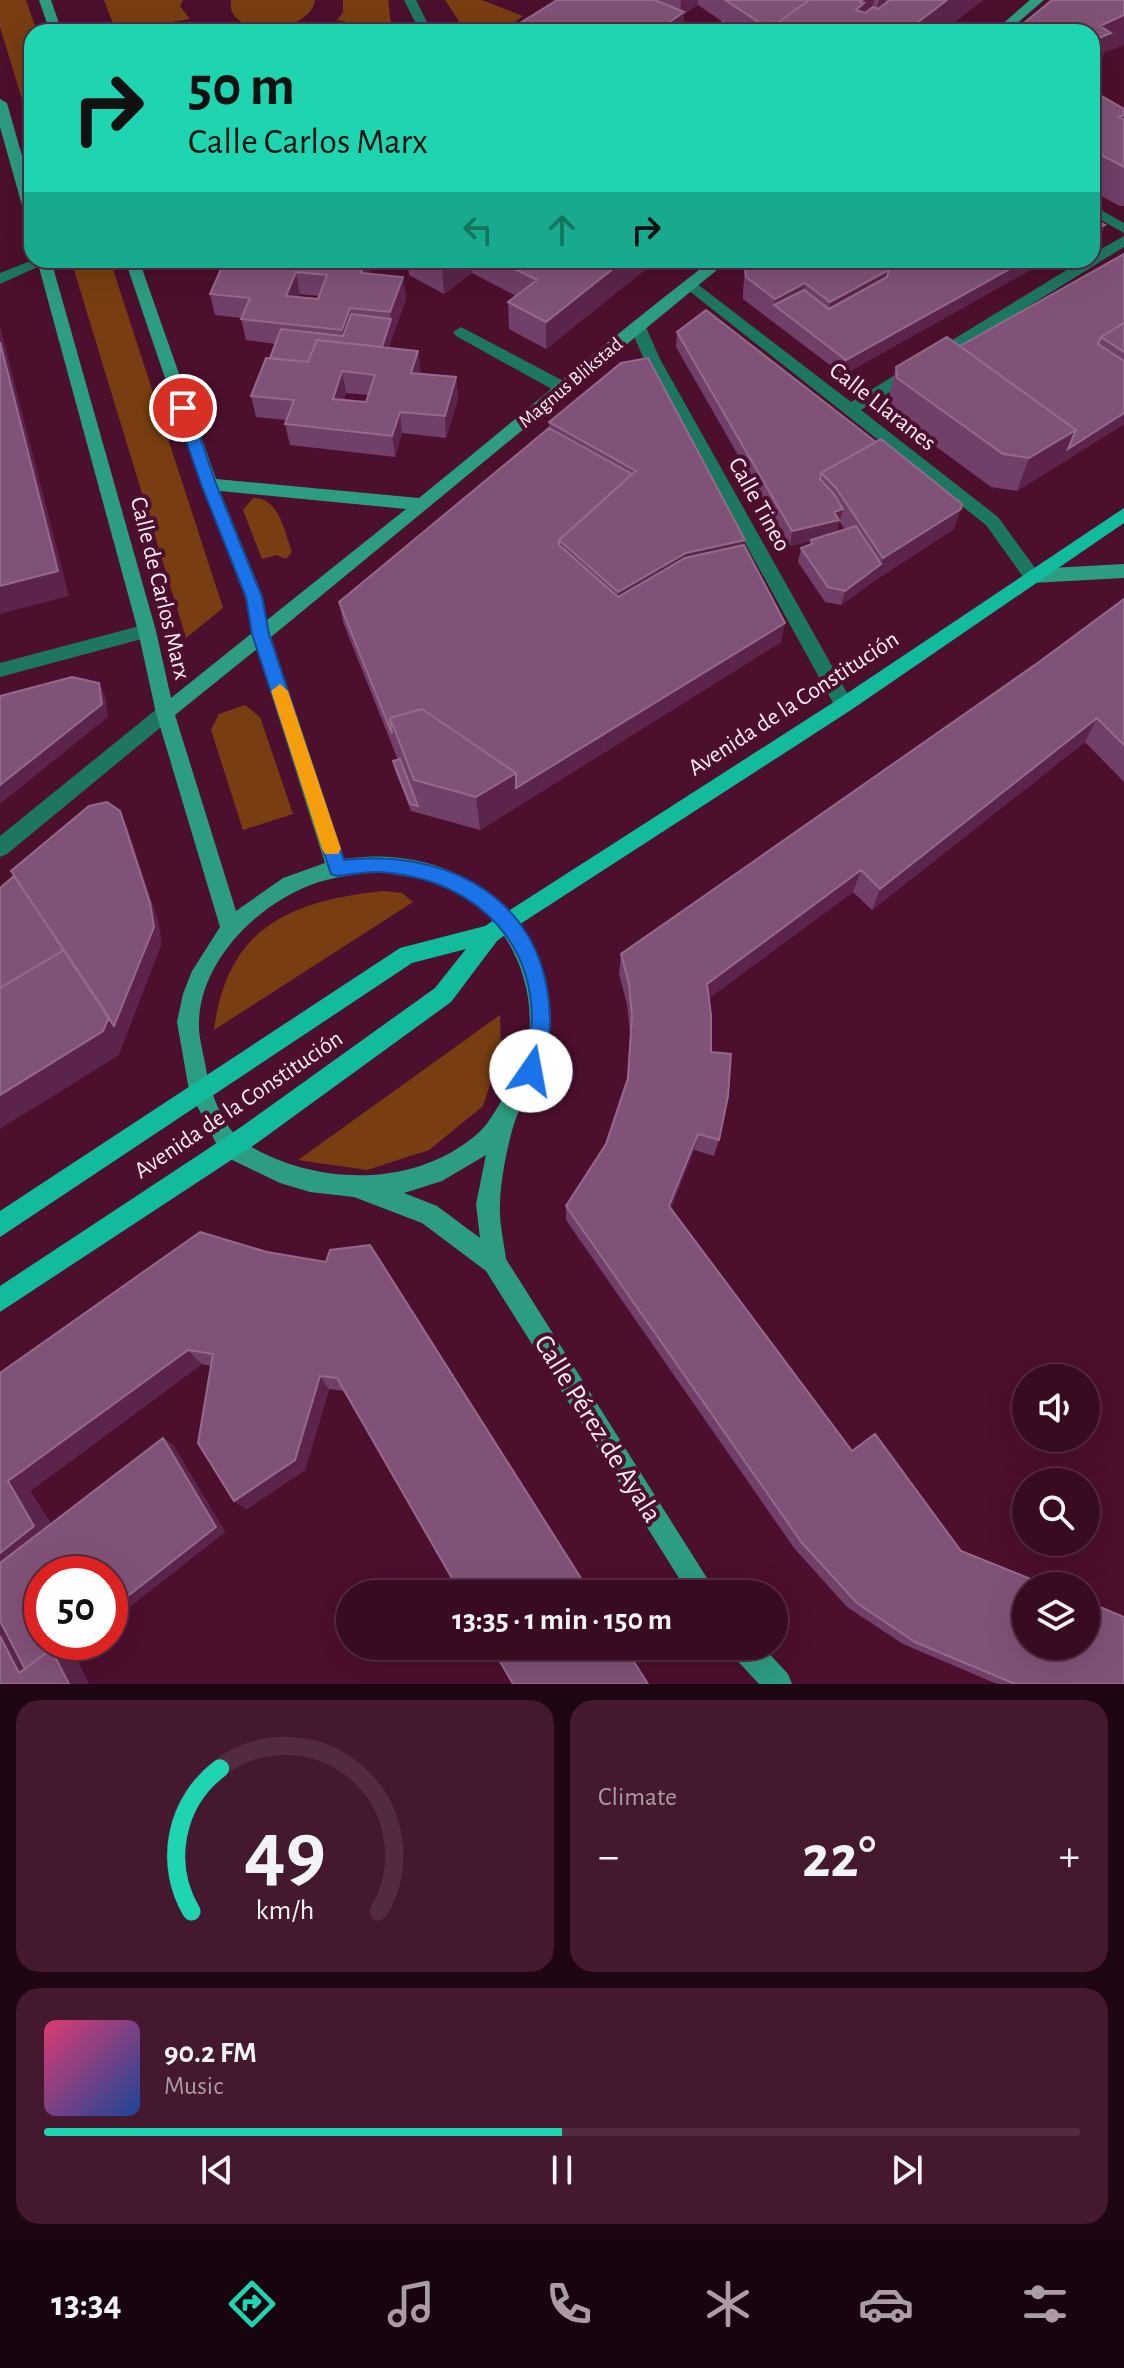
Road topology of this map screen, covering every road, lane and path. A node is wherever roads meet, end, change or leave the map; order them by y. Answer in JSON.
{"nodes":[{"id":1,"x":45,"y":0,"type":"edge"},
{"id":2,"x":410,"y":0,"type":"edge"},
{"id":3,"x":618,"y":0,"type":"edge"},
{"id":4,"x":1038,"y":0,"type":"edge"},
{"id":5,"x":53,"y":24,"type":"edge"},
{"id":6,"x":422,"y":24,"type":"edge"},
{"id":7,"x":675,"y":24,"type":"edge"},
{"id":8,"x":1009,"y":24,"type":"edge"},
{"id":9,"x":0,"y":103,"type":"edge"},
{"id":10,"x":4,"y":135,"type":"edge"},
{"id":11,"x":24,"y":193,"type":"edge"},
{"id":12,"x":1100,"y":214,"type":"edge"},
{"id":13,"x":1124,"y":229,"type":"edge"},
{"id":14,"x":1124,"y":241,"type":"edge"},
{"id":15,"x":1100,"y":256,"type":"edge"},
{"id":16,"x":25,"y":268,"type":"edge"},
{"id":17,"x":46,"y":268,"type":"edge"},
{"id":18,"x":135,"y":268,"type":"edge"},
{"id":19,"x":712,"y":268,"type":"edge"},
{"id":20,"x":1080,"y":268,"type":"edge"},
{"id":21,"x":0,"y":279,"type":"edge"},
{"id":22,"x":691,"y":286,"type":"junction"},
{"id":23,"x":637,"y":325,"type":"junction"},
{"id":24,"x":461,"y":332,"type":"dead end"},
{"id":25,"x":565,"y":389,"type":"junction"},
{"id":26,"x":850,"y":410,"type":"junction"},
{"id":27,"x":209,"y":484,"type":"junction"},
{"id":28,"x":419,"y":504,"type":"junction"},
{"id":29,"x":1124,"y":514,"type":"edge"},
{"id":30,"x":1124,"y":571,"type":"edge"},
{"id":31,"x":1032,"y":576,"type":"junction"},
{"id":32,"x":147,"y":631,"type":"junction"},
{"id":33,"x":261,"y":634,"type":"junction"},
{"id":34,"x":0,"y":670,"type":"edge"},
{"id":35,"x":844,"y":705,"type":"junction"},
{"id":36,"x":165,"y":713,"type":"junction"},
{"id":37,"x":0,"y":848,"type":"edge"},
{"id":38,"x":337,"y":868,"type":"junction"},
{"id":39,"x":231,"y":928,"type":"junction"},
{"id":40,"x":499,"y":928,"type":"junction"},
{"id":41,"x":199,"y":1095,"type":"junction"},
{"id":42,"x":505,"y":1115,"type":"junction"},
{"id":43,"x":232,"y":1147,"type":"junction"},
{"id":44,"x":351,"y":1185,"type":"junction"},
{"id":45,"x":0,"y":1225,"type":"edge"},
{"id":46,"x":494,"y":1263,"type":"junction"},
{"id":47,"x":0,"y":1300,"type":"edge"},
{"id":48,"x":695,"y":1580,"type":"edge"},
{"id":49,"x":756,"y":1660,"type":"edge"},
{"id":50,"x":778,"y":1684,"type":"edge"}],
"edges":[{"from":1,"to":5,"type":"main road"},
{"from":2,"to":6,"type":"street"},
{"from":3,"to":7,"type":"street"},
{"from":4,"to":8,"type":"main road"},
{"from":9,"to":10,"type":"main road"},
{"from":10,"to":11,"type":"main road"},
{"from":12,"to":13,"type":"street"},
{"from":14,"to":15,"type":"street"},
{"from":16,"to":21,"type":"street"},
{"from":17,"to":32,"type":"main road","name":"Calle de Carlos Marx"},
{"from":18,"to":27,"type":"main road"},
{"from":19,"to":22,"type":"main road","name":"Magnus Blikstad"},
{"from":20,"to":26,"type":"street"},
{"from":22,"to":23,"type":"main road","name":"Magnus Blikstad"},
{"from":22,"to":26,"type":"street","name":"Calle Llaranes"},
{"from":23,"to":25,"type":"main road","name":"Magnus Blikstad"},
{"from":23,"to":35,"type":"street","name":"Calle Tineo"},
{"from":24,"to":25,"type":"street"},
{"from":25,"to":28,"type":"main road","name":"Magnus Blikstad"},
{"from":26,"to":31,"type":"street","name":"Calle Llaranes"},
{"from":27,"to":28,"type":"main road"},
{"from":27,"to":33,"type":"main road"},
{"from":28,"to":33,"type":"main road","name":"Magnus Blikstad"},
{"from":29,"to":31,"type":"main road","name":"Avenida de la Constitución"},
{"from":30,"to":31,"type":"main road"},
{"from":31,"to":35,"type":"main road","name":"Avenida de la Constitución"},
{"from":32,"to":34,"type":"street"},
{"from":32,"to":36,"type":"main road","name":"Calle de Carlos Marx"},
{"from":33,"to":36,"type":"main road","name":"Magnus Blikstad"},
{"from":33,"to":38,"type":"main road"},
{"from":35,"to":40,"type":"main road","name":"Avenida de la Constitución"},
{"from":36,"to":37,"type":"street","name":"Magnus Blikstad"},
{"from":36,"to":39,"type":"main road","name":"Calle de Carlos Marx"},
{"from":38,"to":39,"type":"main road"},
{"from":38,"to":40,"type":"main road"},
{"from":39,"to":41,"type":"main road"},
{"from":40,"to":41,"type":"main road","name":"Avenida de la Constitución"},
{"from":40,"to":42,"type":"main road"},
{"from":40,"to":43,"type":"main road","name":"Avenida de la Constitución"},
{"from":41,"to":43,"type":"main road"},
{"from":41,"to":45,"type":"main road","name":"Avenida de la Constitución"},
{"from":42,"to":44,"type":"main road"},
{"from":42,"to":46,"type":"main road","name":"Calle Pérez de Ayala"},
{"from":43,"to":44,"type":"main road"},
{"from":43,"to":47,"type":"main road","name":"Avenida de la Constitución"},
{"from":44,"to":46,"type":"main road","name":"Calle Pérez de Ayala"},
{"from":46,"to":48,"type":"main road","name":"Calle Pérez de Ayala"},
{"from":49,"to":50,"type":"main road"}]}
